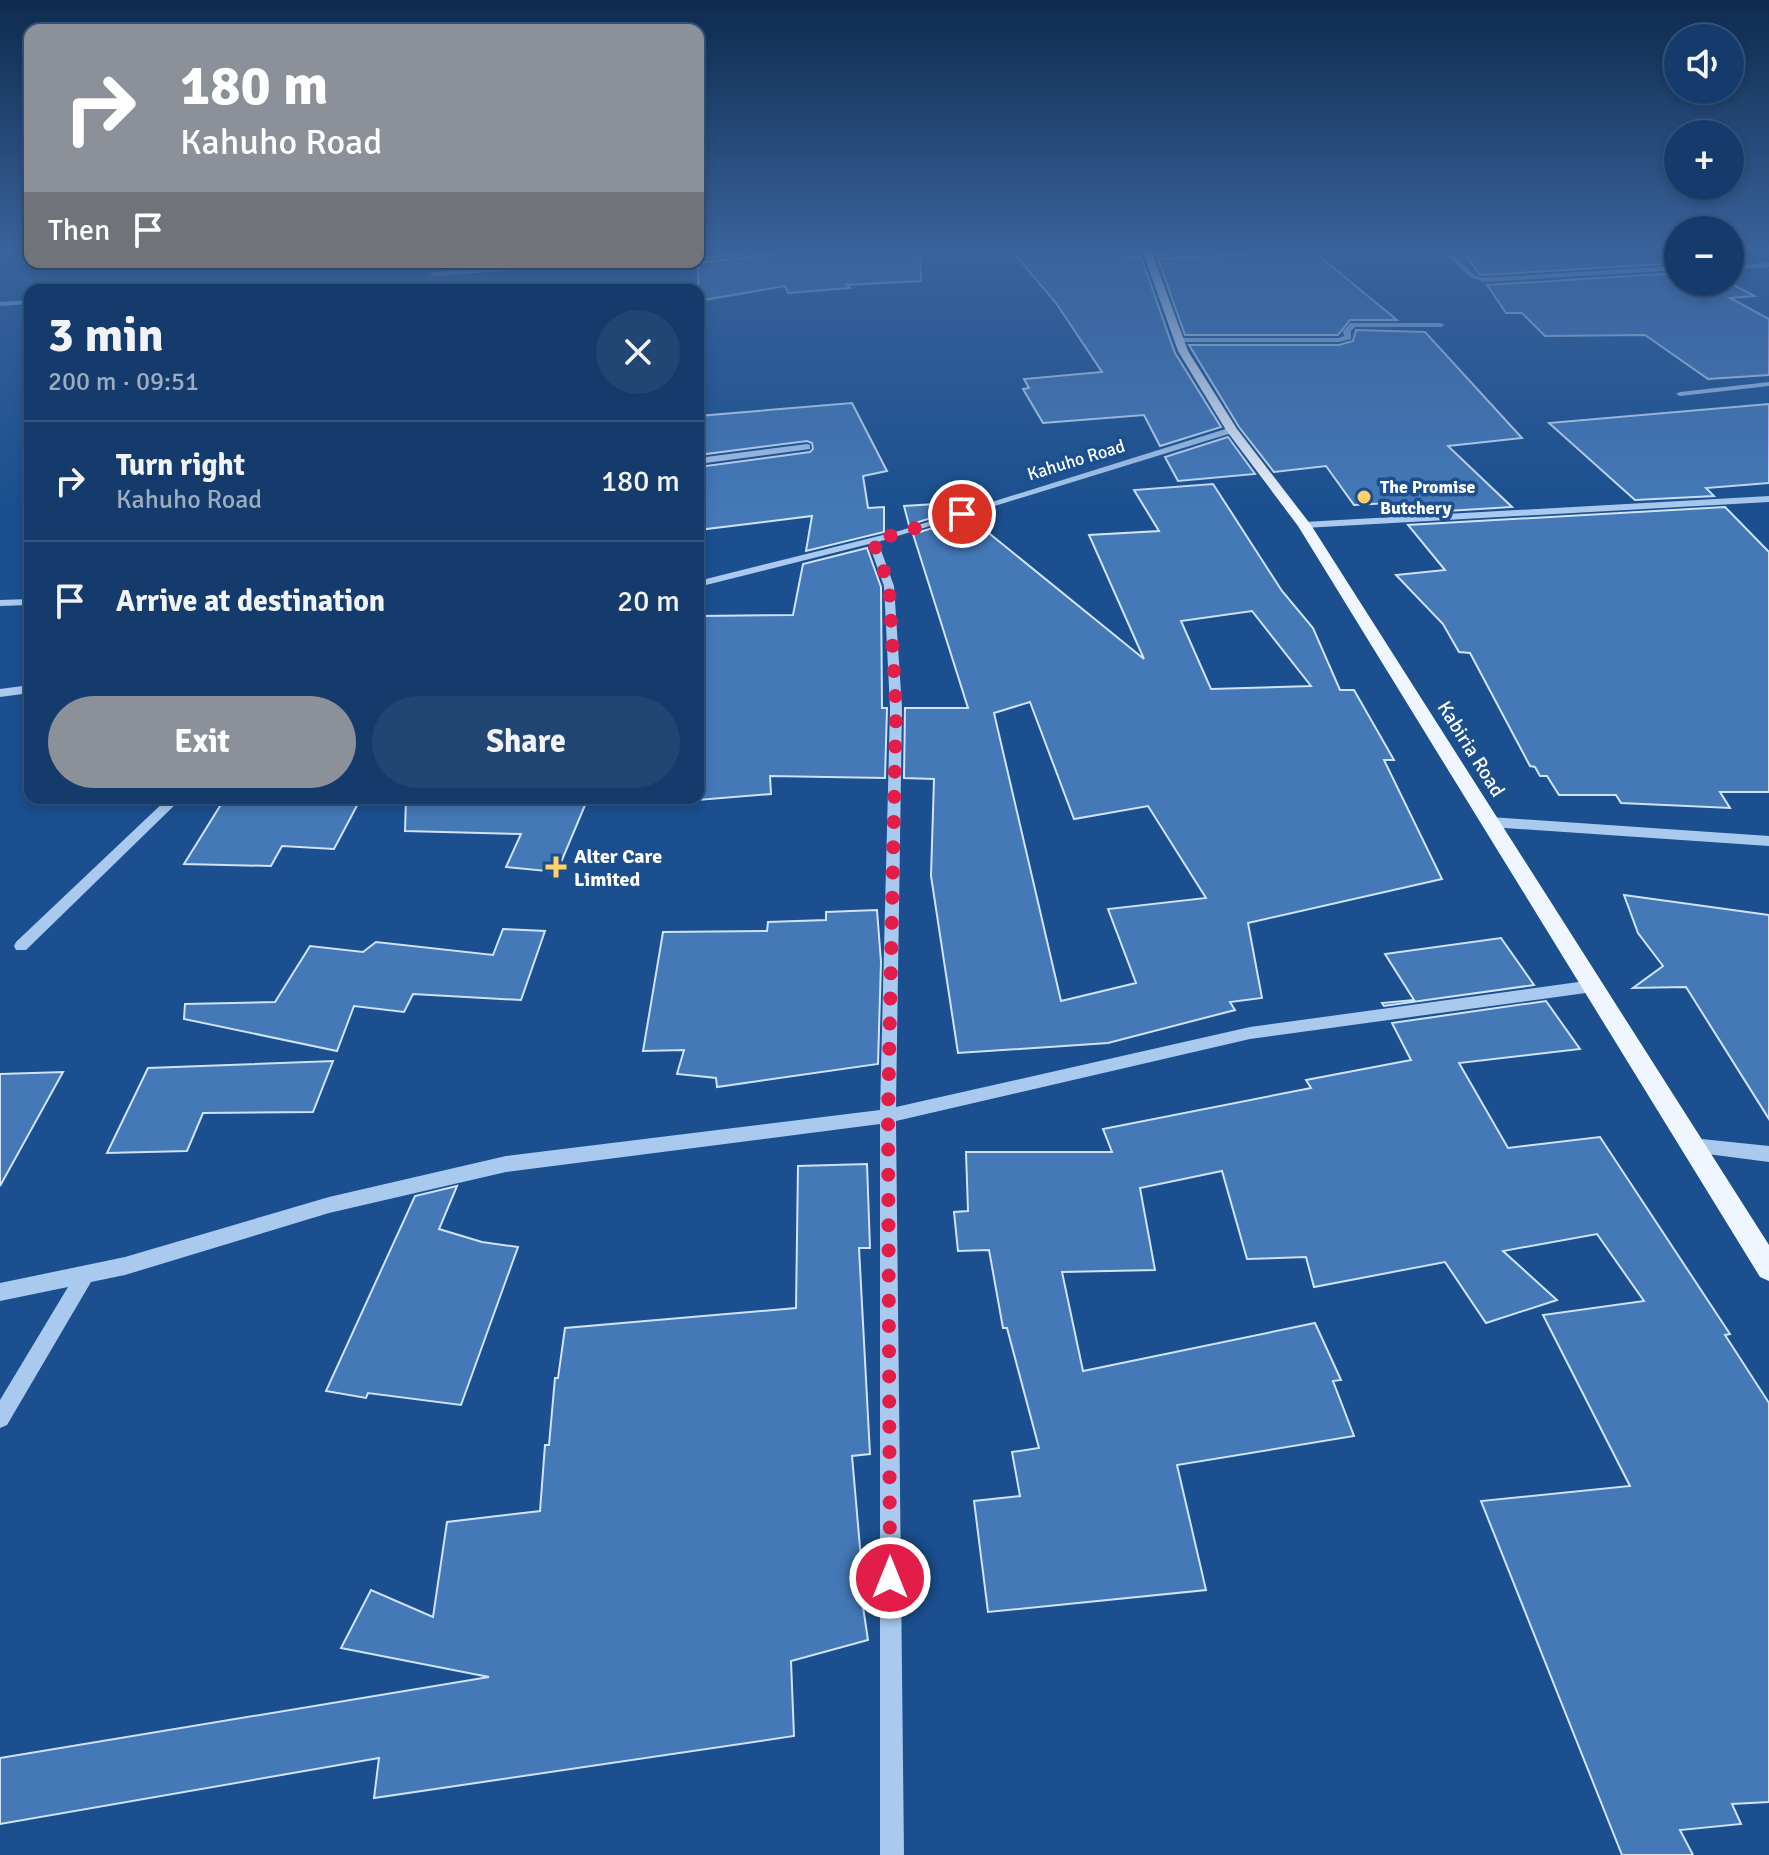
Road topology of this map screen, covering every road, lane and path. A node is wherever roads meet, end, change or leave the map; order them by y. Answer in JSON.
{"nodes":[{"id":1,"x":1177,"y":337,"type":"edge"},
{"id":2,"x":1348,"y":337,"type":"edge"},
{"id":3,"x":1178,"y":340,"type":"junction"},
{"id":4,"x":1769,"y":384,"type":"edge"},
{"id":5,"x":1680,"y":394,"type":"dead end"},
{"id":6,"x":1232,"y":430,"type":"junction"},
{"id":7,"x":807,"y":447,"type":"dead end"},
{"id":8,"x":704,"y":460,"type":"edge"},
{"id":9,"x":1769,"y":499,"type":"edge"},
{"id":10,"x":1304,"y":525,"type":"junction"},
{"id":11,"x":873,"y":541,"type":"junction"},
{"id":12,"x":704,"y":583,"type":"edge"},
{"id":13,"x":24,"y":602,"type":"edge"},
{"id":14,"x":0,"y":603,"type":"edge"},
{"id":15,"x":24,"y":690,"type":"edge"},
{"id":16,"x":0,"y":693,"type":"edge"},
{"id":17,"x":170,"y":804,"type":"edge"},
{"id":18,"x":1490,"y":822,"type":"junction"},
{"id":19,"x":1769,"y":841,"type":"edge"},
{"id":20,"x":21,"y":946,"type":"dead end"},
{"id":21,"x":1593,"y":986,"type":"junction"},
{"id":22,"x":888,"y":1116,"type":"junction"},
{"id":23,"x":1692,"y":1145,"type":"junction"},
{"id":24,"x":1769,"y":1154,"type":"edge"},
{"id":25,"x":1769,"y":1268,"type":"edge"},
{"id":26,"x":86,"y":1274,"type":"junction"},
{"id":27,"x":0,"y":1292,"type":"edge"},
{"id":28,"x":0,"y":1418,"type":"edge"},
{"id":29,"x":892,"y":1855,"type":"edge"}],
"edges":[{"from":1,"to":3,"type":"main road","name":"Kabiria Road"},
{"from":2,"to":3,"type":"street"},
{"from":3,"to":6,"type":"main road","name":"Kabiria Road"},
{"from":4,"to":5,"type":"street"},
{"from":6,"to":10,"type":"main road","name":"Kabiria Road"},
{"from":6,"to":11,"type":"street","name":"Kahuho Road"},
{"from":7,"to":8,"type":"street"},
{"from":9,"to":10,"type":"street"},
{"from":10,"to":18,"type":"main road","name":"Kabiria Road"},
{"from":11,"to":12,"type":"street","name":"Kahuho Road"},
{"from":11,"to":22,"type":"street"},
{"from":13,"to":14,"type":"street"},
{"from":15,"to":16,"type":"street"},
{"from":17,"to":20,"type":"street"},
{"from":18,"to":19,"type":"street"},
{"from":18,"to":21,"type":"main road","name":"Kabiria Road"},
{"from":21,"to":22,"type":"street"},
{"from":21,"to":23,"type":"main road","name":"Kabiria Road"},
{"from":22,"to":26,"type":"street"},
{"from":22,"to":29,"type":"street"},
{"from":23,"to":24,"type":"street"},
{"from":23,"to":25,"type":"main road","name":"Kabiria Road"},
{"from":26,"to":27,"type":"street"},
{"from":26,"to":28,"type":"street"}]}
